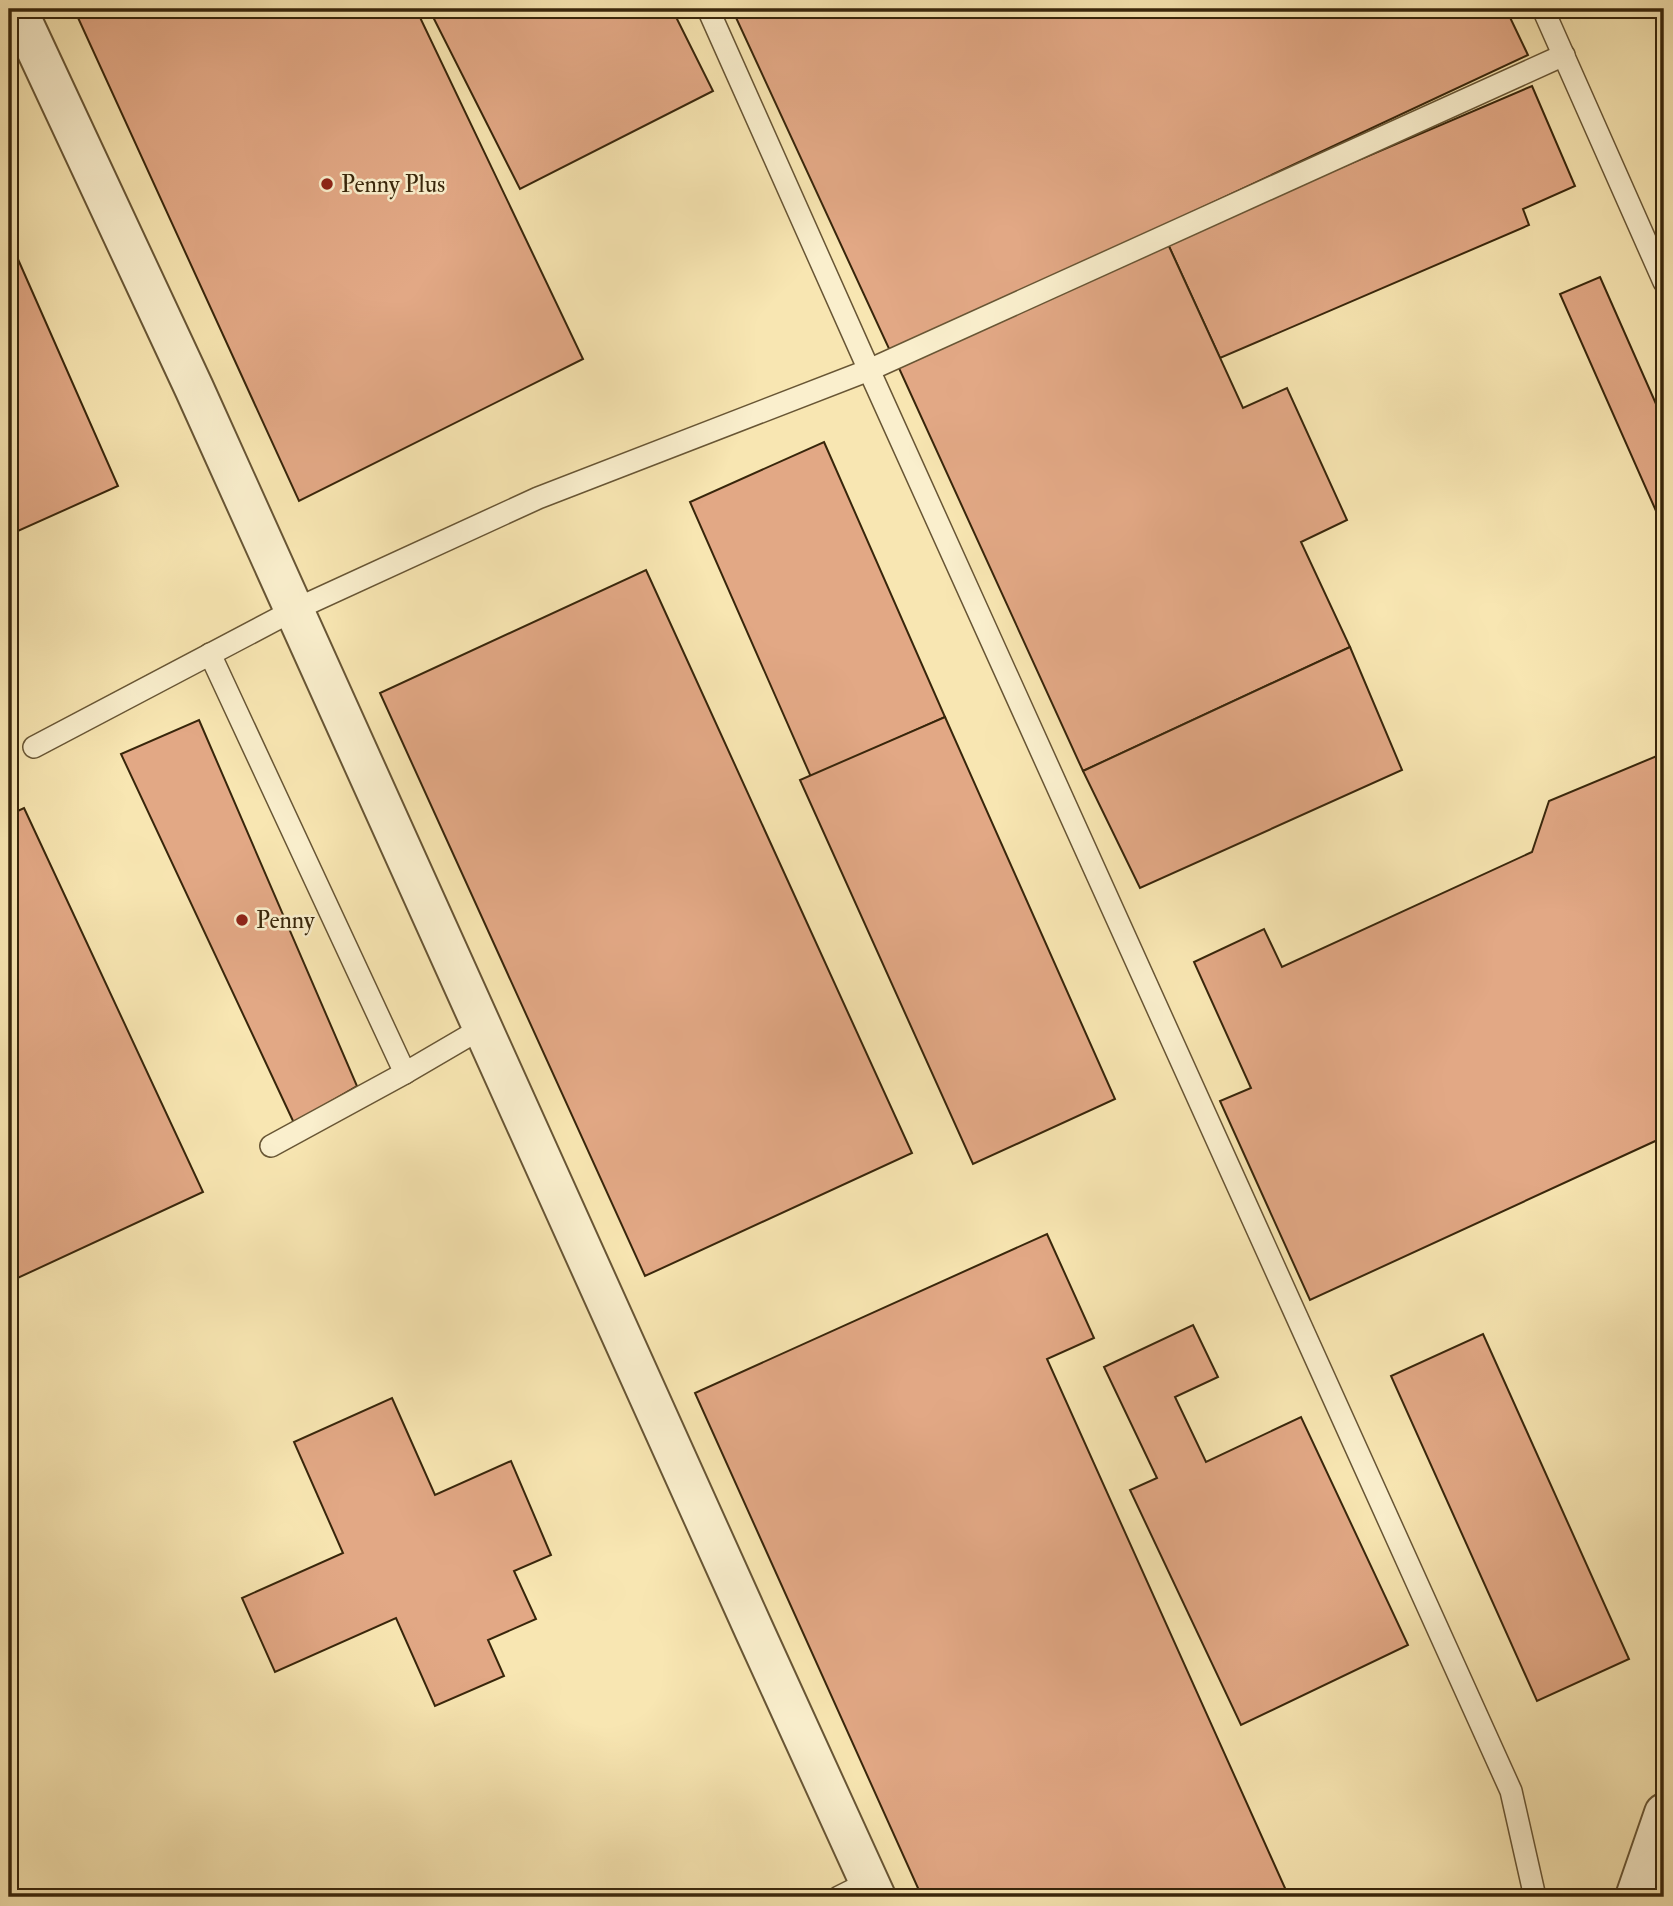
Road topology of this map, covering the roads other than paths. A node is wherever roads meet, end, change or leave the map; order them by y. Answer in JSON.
{"nodes":[{"id":1,"x":17,"y":9,"type":"edge"},
{"id":2,"x":708,"y":9,"type":"edge"},
{"id":3,"x":1543,"y":9,"type":"edge"},
{"id":4,"x":1564,"y":55,"type":"junction"},
{"id":5,"x":1664,"y":282,"type":"edge"},
{"id":6,"x":869,"y":370,"type":"junction"},
{"id":7,"x":294,"y":610,"type":"junction"},
{"id":8,"x":210,"y":654,"type":"junction"},
{"id":9,"x":34,"y":747,"type":"dead end"},
{"id":10,"x":482,"y":1028,"type":"junction"},
{"id":11,"x":405,"y":1073,"type":"junction"},
{"id":12,"x":271,"y":1146,"type":"dead end"},
{"id":13,"x":1664,"y":1813,"type":"edge"},
{"id":14,"x":861,"y":1892,"type":"edge"},
{"id":15,"x":1535,"y":1897,"type":"edge"},
{"id":16,"x":1635,"y":1897,"type":"edge"}],
"edges":[{"from":1,"to":7,"type":"street"},
{"from":2,"to":6,"type":"lane"},
{"from":3,"to":4,"type":"lane"},
{"from":4,"to":5,"type":"lane"},
{"from":4,"to":6,"type":"lane"},
{"from":6,"to":7,"type":"lane"},
{"from":6,"to":15,"type":"lane"},
{"from":7,"to":8,"type":"lane"},
{"from":7,"to":10,"type":"street"},
{"from":8,"to":9,"type":"lane"},
{"from":8,"to":11,"type":"lane"},
{"from":10,"to":11,"type":"lane"},
{"from":10,"to":14,"type":"street"},
{"from":11,"to":12,"type":"lane"},
{"from":13,"to":16,"type":"street"}]}
